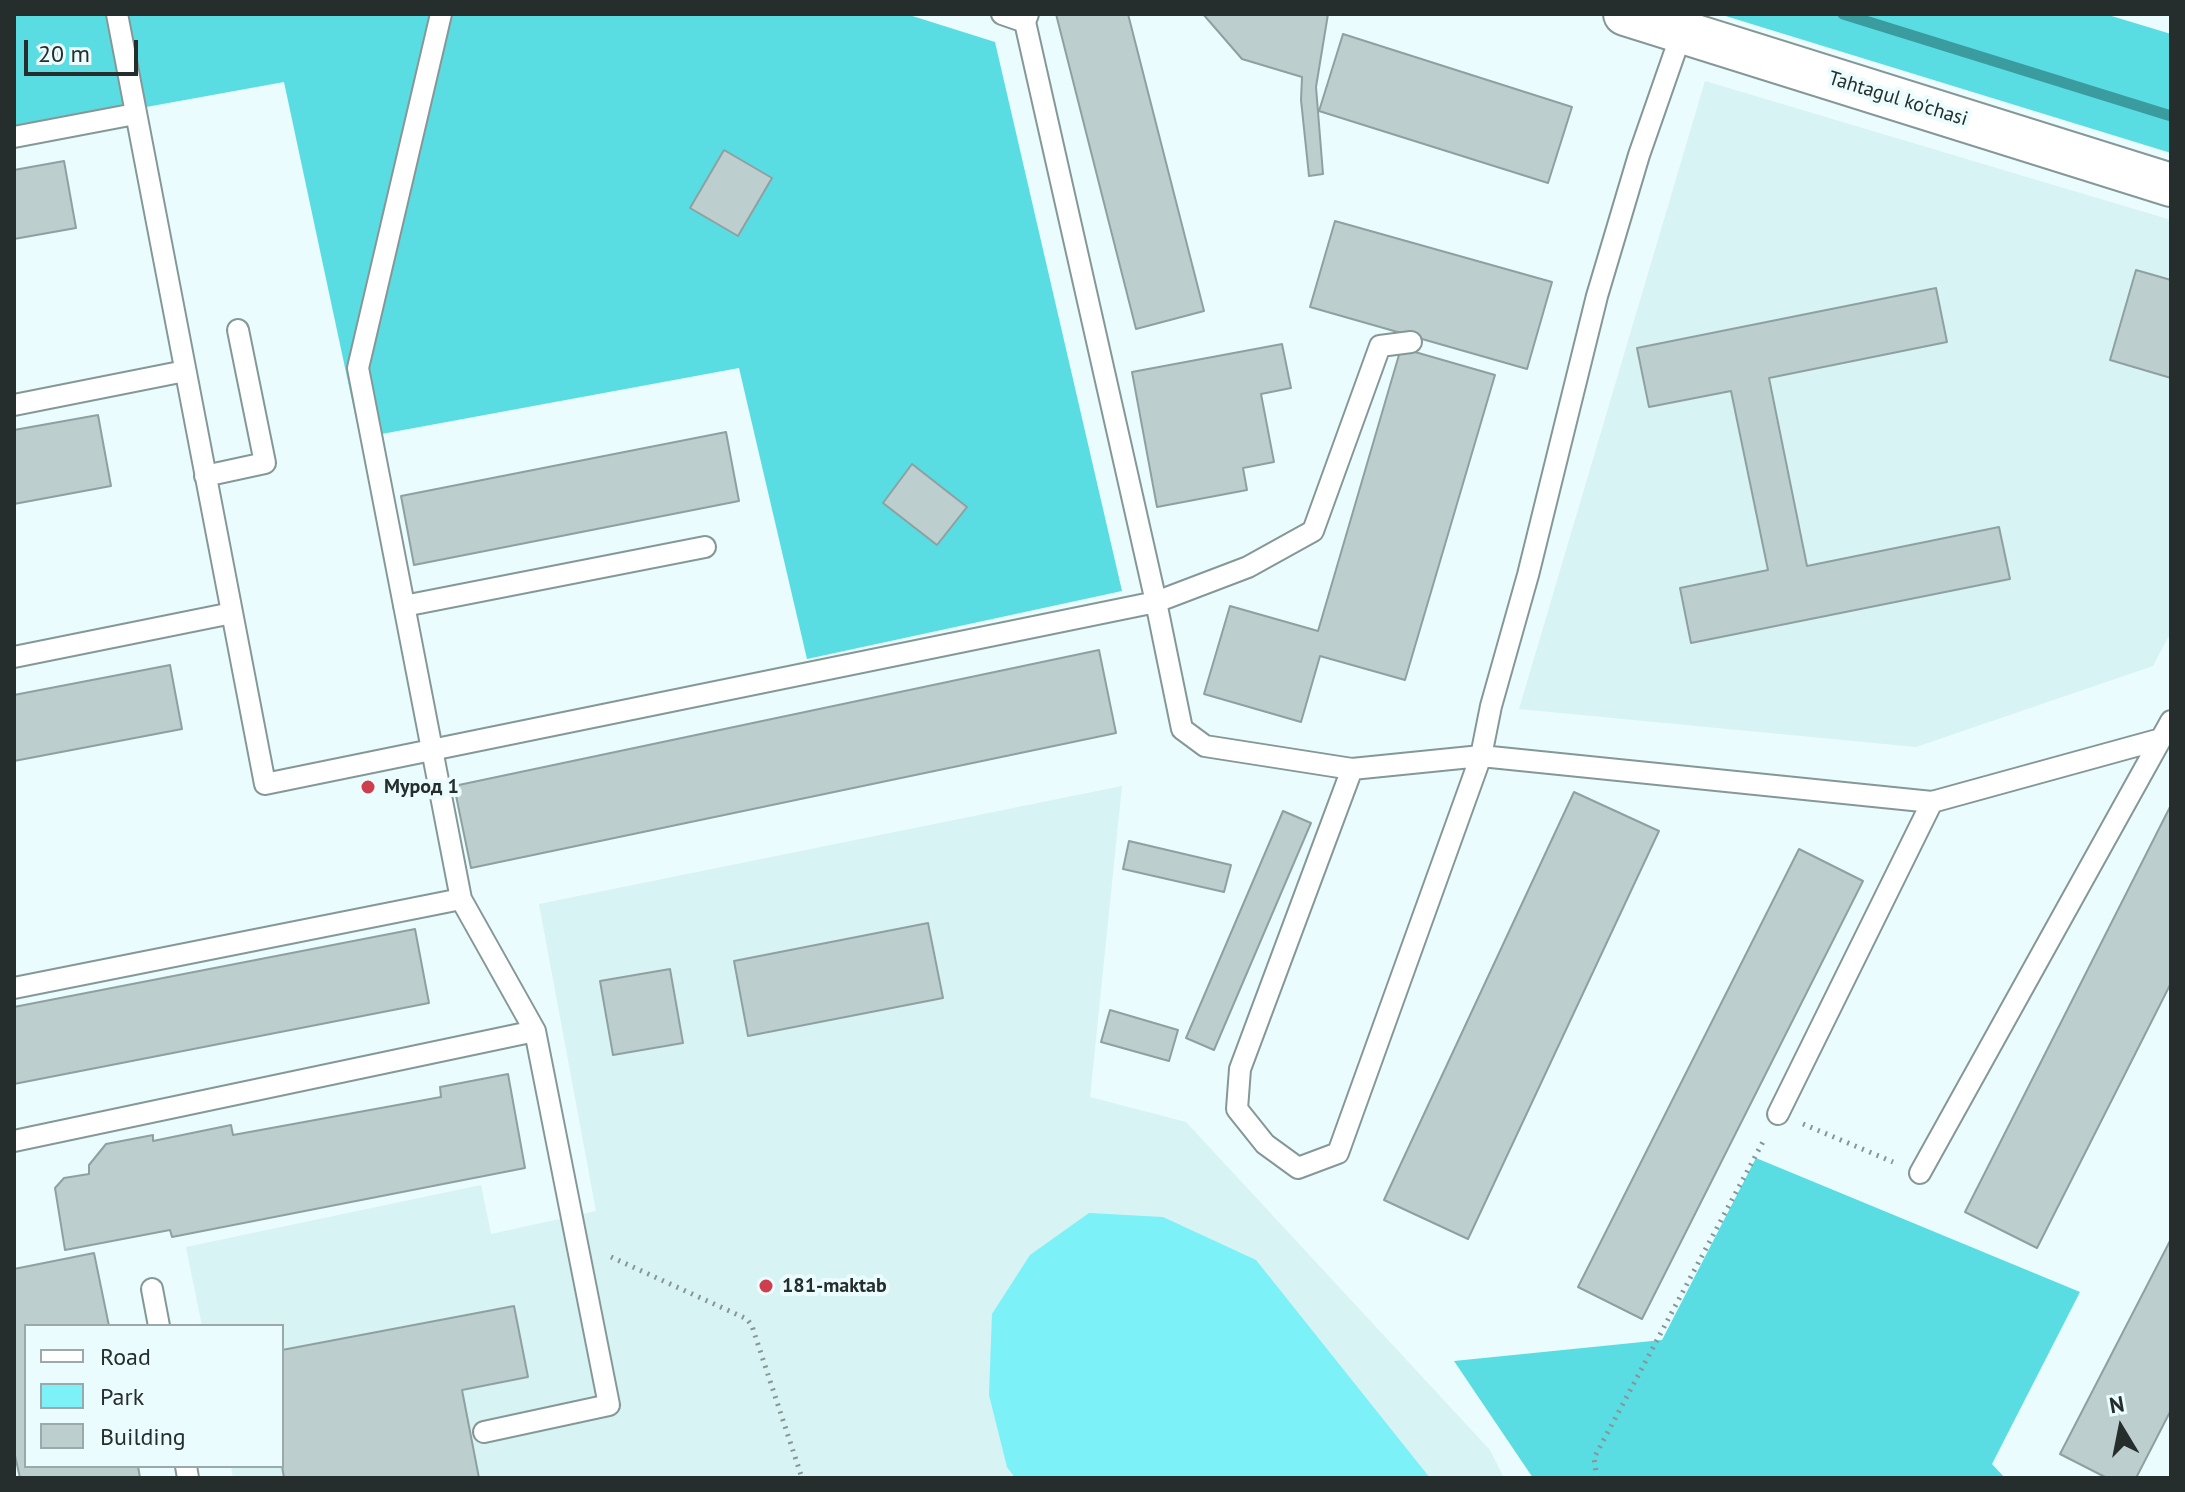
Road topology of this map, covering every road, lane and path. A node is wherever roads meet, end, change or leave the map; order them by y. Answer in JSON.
{"nodes":[{"id":1,"x":117,"y":14,"type":"edge"},
{"id":2,"x":441,"y":14,"type":"edge"},
{"id":3,"x":1002,"y":14,"type":"edge"},
{"id":4,"x":1625,"y":14,"type":"edge"},
{"id":5,"x":1027,"y":18,"type":"edge"},
{"id":6,"x":1684,"y":23,"type":"edge"},
{"id":7,"x":135,"y":114,"type":"junction"},
{"id":8,"x":14,"y":137,"type":"edge"},
{"id":9,"x":2171,"y":185,"type":"edge"},
{"id":10,"x":238,"y":330,"type":"dead end"},
{"id":11,"x":1411,"y":342,"type":"dead end"},
{"id":12,"x":185,"y":371,"type":"junction"},
{"id":13,"x":14,"y":405,"type":"edge"},
{"id":14,"x":205,"y":476,"type":"junction"},
{"id":15,"x":705,"y":547,"type":"dead end"},
{"id":16,"x":1156,"y":602,"type":"junction"},
{"id":17,"x":404,"y":606,"type":"junction"},
{"id":18,"x":232,"y":613,"type":"junction"},
{"id":19,"x":14,"y":657,"type":"edge"},
{"id":20,"x":2166,"y":730,"type":"edge"},
{"id":21,"x":432,"y":750,"type":"junction"},
{"id":22,"x":1481,"y":756,"type":"junction"},
{"id":23,"x":1352,"y":769,"type":"junction"},
{"id":24,"x":1932,"y":802,"type":"junction"},
{"id":25,"x":461,"y":899,"type":"junction"},
{"id":26,"x":14,"y":988,"type":"edge"},
{"id":27,"x":535,"y":1031,"type":"junction"},
{"id":28,"x":1778,"y":1114,"type":"junction"},
{"id":29,"x":14,"y":1141,"type":"edge"},
{"id":30,"x":1920,"y":1173,"type":"joint"},
{"id":31,"x":577,"y":1242,"type":"junction"},
{"id":32,"x":152,"y":1289,"type":"dead end"},
{"id":33,"x":159,"y":1324,"type":"edge"},
{"id":34,"x":484,"y":1432,"type":"dead end"},
{"id":35,"x":802,"y":1478,"type":"edge"},
{"id":36,"x":1597,"y":1478,"type":"edge"}],
"edges":[{"from":1,"to":7,"type":"lane"},
{"from":2,"to":17,"type":"lane"},
{"from":3,"to":5,"type":"lane"},
{"from":4,"to":6,"type":"street","name":"Tahtagul ko'chasi"},
{"from":5,"to":16,"type":"lane"},
{"from":6,"to":9,"type":"street","name":"Tahtagul ko'chasi"},
{"from":6,"to":22,"type":"lane"},
{"from":7,"to":8,"type":"lane"},
{"from":7,"to":12,"type":"lane"},
{"from":10,"to":14,"type":"lane"},
{"from":11,"to":16,"type":"lane"},
{"from":12,"to":13,"type":"lane"},
{"from":12,"to":14,"type":"lane"},
{"from":14,"to":18,"type":"lane"},
{"from":15,"to":17,"type":"lane"},
{"from":16,"to":21,"type":"lane"},
{"from":16,"to":23,"type":"lane"},
{"from":17,"to":21,"type":"lane"},
{"from":18,"to":19,"type":"lane"},
{"from":18,"to":21,"type":"lane"},
{"from":20,"to":24,"type":"lane"},
{"from":20,"to":30,"type":"lane"},
{"from":21,"to":25,"type":"lane"},
{"from":22,"to":23,"type":"lane"},
{"from":22,"to":23,"type":"lane"},
{"from":22,"to":24,"type":"lane"},
{"from":24,"to":28,"type":"lane"},
{"from":25,"to":26,"type":"lane"},
{"from":25,"to":27,"type":"lane"},
{"from":27,"to":29,"type":"lane"},
{"from":27,"to":31,"type":"lane"},
{"from":28,"to":30,"type":"path"},
{"from":28,"to":36,"type":"path"},
{"from":31,"to":34,"type":"lane"},
{"from":31,"to":35,"type":"path"},
{"from":32,"to":33,"type":"lane"}]}
